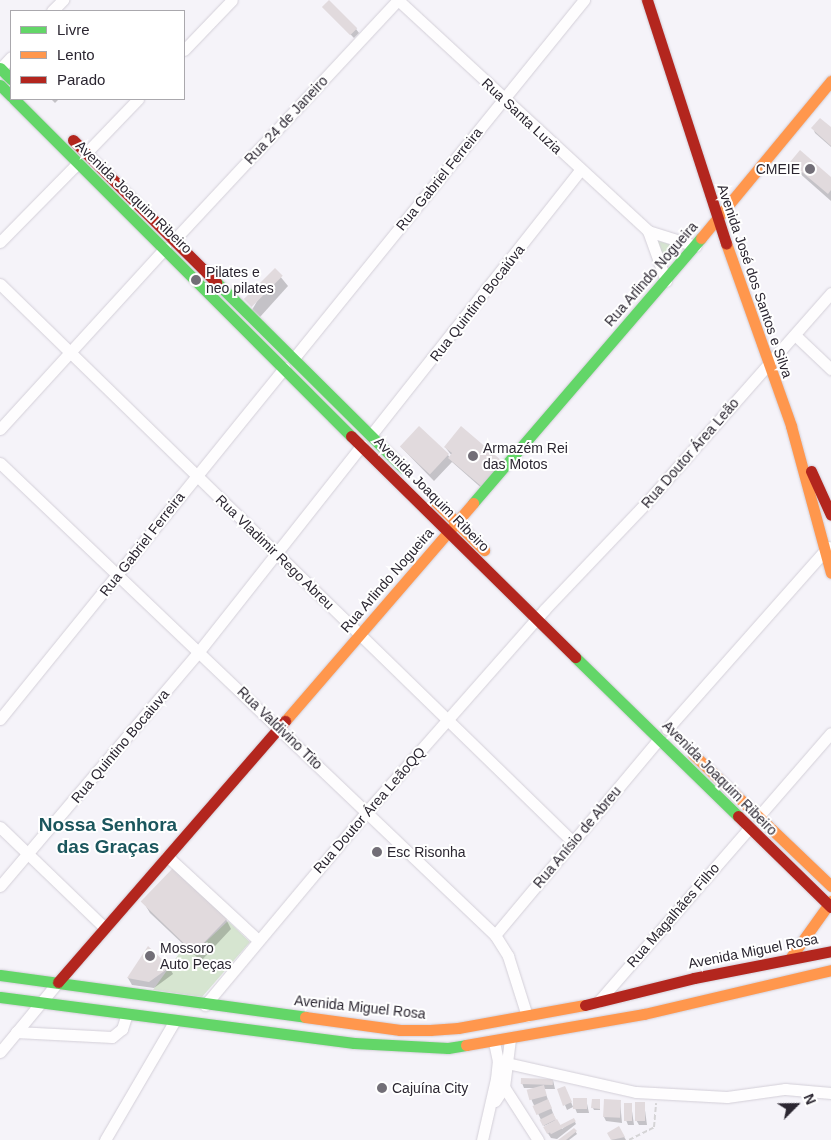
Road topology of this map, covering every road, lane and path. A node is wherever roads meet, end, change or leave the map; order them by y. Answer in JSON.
{"nodes":[{"id":1,"x":63,"y":0,"type":"edge"},
{"id":2,"x":232,"y":0,"type":"edge"},
{"id":3,"x":398,"y":0,"type":"edge"},
{"id":4,"x":584,"y":0,"type":"edge"},
{"id":5,"x":647,"y":0,"type":"edge"},
{"id":6,"x":53,"y":10,"type":"edge"},
{"id":7,"x":185,"y":49,"type":"edge"},
{"id":8,"x":10,"y":58,"type":"edge"},
{"id":9,"x":0,"y":68,"type":"edge"},
{"id":10,"x":10,"y":78,"type":"edge"},
{"id":11,"x":831,"y":81,"type":"edge"},
{"id":12,"x":0,"y":85,"type":"edge"},
{"id":13,"x":10,"y":96,"type":"edge"},
{"id":14,"x":14,"y":100,"type":"edge"},
{"id":15,"x":32,"y":100,"type":"edge"},
{"id":16,"x":137,"y":100,"type":"edge"},
{"id":17,"x":503,"y":100,"type":"junction"},
{"id":18,"x":86,"y":153,"type":"junction"},
{"id":19,"x":78,"y":163,"type":"junction"},
{"id":20,"x":580,"y":170,"type":"junction"},
{"id":21,"x":718,"y":219,"type":"junction"},
{"id":22,"x":648,"y":230,"type":"junction"},
{"id":23,"x":175,"y":239,"type":"junction"},
{"id":24,"x":0,"y":242,"type":"edge"},
{"id":25,"x":696,"y":246,"type":"junction"},
{"id":26,"x":165,"y":248,"type":"junction"},
{"id":27,"x":666,"y":280,"type":"junction"},
{"id":28,"x":0,"y":284,"type":"edge"},
{"id":29,"x":831,"y":293,"type":"edge"},
{"id":30,"x":794,"y":335,"type":"junction"},
{"id":31,"x":70,"y":352,"type":"junction"},
{"id":32,"x":294,"y":358,"type":"junction"},
{"id":33,"x":767,"y":364,"type":"junction"},
{"id":34,"x":284,"y":368,"type":"junction"},
{"id":35,"x":831,"y":369,"type":"edge"},
{"id":36,"x":791,"y":426,"type":"junction"},
{"id":37,"x":0,"y":428,"type":"edge"},
{"id":38,"x":372,"y":435,"type":"junction"},
{"id":39,"x":362,"y":445,"type":"junction"},
{"id":40,"x":0,"y":463,"type":"edge"},
{"id":41,"x":196,"y":475,"type":"junction"},
{"id":42,"x":410,"y":475,"type":"dead end"},
{"id":43,"x":422,"y":488,"type":"dead end"},
{"id":44,"x":831,"y":515,"type":"edge"},
{"id":45,"x":456,"y":522,"type":"junction"},
{"id":46,"x":448,"y":533,"type":"junction"},
{"id":47,"x":828,"y":548,"type":"edge"},
{"id":48,"x":276,"y":553,"type":"junction"},
{"id":49,"x":831,"y":573,"type":"edge"},
{"id":50,"x":118,"y":576,"type":"junction"},
{"id":51,"x":541,"y":614,"type":"junction"},
{"id":52,"x":360,"y":634,"type":"junction"},
{"id":53,"x":200,"y":650,"type":"junction"},
{"id":54,"x":0,"y":719,"type":"edge"},
{"id":55,"x":448,"y":720,"type":"junction"},
{"id":56,"x":279,"y":727,"type":"junction"},
{"id":57,"x":667,"y":729,"type":"junction"},
{"id":58,"x":831,"y":732,"type":"edge"},
{"id":59,"x":659,"y":739,"type":"junction"},
{"id":60,"x":367,"y":811,"type":"junction"},
{"id":61,"x":758,"y":817,"type":"junction"},
{"id":62,"x":0,"y":827,"type":"edge"},
{"id":63,"x":749,"y":828,"type":"junction"},
{"id":64,"x":572,"y":840,"type":"junction"},
{"id":65,"x":28,"y":855,"type":"junction"},
{"id":66,"x":167,"y":856,"type":"junction"},
{"id":67,"x":0,"y":886,"type":"edge"},
{"id":68,"x":831,"y":886,"type":"edge"},
{"id":69,"x":830,"y":904,"type":"edge"},
{"id":70,"x":104,"y":927,"type":"junction"},
{"id":71,"x":495,"y":935,"type":"junction"},
{"id":72,"x":258,"y":940,"type":"junction"},
{"id":73,"x":831,"y":951,"type":"edge"},
{"id":74,"x":790,"y":957,"type":"junction"},
{"id":75,"x":831,"y":970,"type":"edge"},
{"id":76,"x":0,"y":975,"type":"edge"},
{"id":77,"x":58,"y":982,"type":"junction"},
{"id":78,"x":0,"y":997,"type":"edge"},
{"id":79,"x":41,"y":1003,"type":"junction"},
{"id":80,"x":597,"y":1003,"type":"junction"},
{"id":81,"x":204,"y":1004,"type":"junction"},
{"id":82,"x":126,"y":1014,"type":"junction"},
{"id":83,"x":527,"y":1016,"type":"junction"},
{"id":84,"x":175,"y":1020,"type":"junction"},
{"id":85,"x":16,"y":1032,"type":"junction"},
{"id":86,"x":510,"y":1039,"type":"junction"},
{"id":87,"x":494,"y":1042,"type":"junction"},
{"id":88,"x":0,"y":1052,"type":"edge"},
{"id":89,"x":503,"y":1061,"type":"junction"},
{"id":90,"x":504,"y":1087,"type":"junction"},
{"id":91,"x":656,"y":1093,"type":"junction"},
{"id":92,"x":831,"y":1093,"type":"edge"},
{"id":93,"x":492,"y":1105,"type":"junction"},
{"id":94,"x":104,"y":1140,"type":"edge"},
{"id":95,"x":482,"y":1140,"type":"edge"},
{"id":96,"x":538,"y":1140,"type":"edge"},
{"id":97,"x":629,"y":1140,"type":"edge"}],
"edges":[{"from":1,"to":6,"type":"street"},
{"from":2,"to":7,"type":"street"},
{"from":3,"to":17,"type":"street","name":"Rua Santa Luzia"},
{"from":3,"to":23,"type":"street","name":"Rua 24 de Janeiro"},
{"from":4,"to":17,"type":"street","name":"Rua Gabriel Ferreira"},
{"from":5,"to":21,"type":"main road","name":"Avenida José dos Santos e Silva"},
{"from":8,"to":9,"type":"street"},
{"from":9,"to":10,"type":"main road"},
{"from":11,"to":21,"type":"main road","name":"Rua Arlindo Nogueira"},
{"from":12,"to":13,"type":"main road","name":"Avenida Joaquim Ribeiro"},
{"from":14,"to":19,"type":"main road","name":"Avenida Joaquim Ribeiro"},
{"from":15,"to":18,"type":"main road","name":"Avenida Joaquim Ribeiro"},
{"from":16,"to":18,"type":"street"},
{"from":17,"to":20,"type":"street","name":"Rua Santa Luzia"},
{"from":17,"to":32,"type":"street","name":"Rua Gabriel Ferreira"},
{"from":18,"to":23,"type":"main road","name":"Avenida Joaquim Ribeiro"},
{"from":19,"to":24,"type":"street"},
{"from":19,"to":26,"type":"main road","name":"Avenida Joaquim Ribeiro"},
{"from":20,"to":22,"type":"street","name":"Rua Santa Luzia"},
{"from":20,"to":38,"type":"street","name":"Rua Quintino Bocaiúva"},
{"from":21,"to":25,"type":"main road","name":"Rua Arlindo Nogueira"},
{"from":21,"to":33,"type":"main road","name":"Avenida José dos Santos e Silva"},
{"from":22,"to":25,"type":"street","name":"Rua Santa Luzia"},
{"from":22,"to":27,"type":"street","name":"Rua Santa Luzia"},
{"from":23,"to":32,"type":"main road","name":"Avenida Joaquim Ribeiro"},
{"from":25,"to":27,"type":"main road","name":"Rua Arlindo Nogueira"},
{"from":26,"to":31,"type":"street"},
{"from":26,"to":34,"type":"main road","name":"Avenida Joaquim Ribeiro"},
{"from":27,"to":45,"type":"main road","name":"Rua Arlindo Nogueira"},
{"from":28,"to":31,"type":"street","name":"Rua Vladimir Rego Abreu"},
{"from":29,"to":30,"type":"street","name":"Rua Doutor Área Leão"},
{"from":30,"to":33,"type":"street","name":"Rua Doutor Área Leão"},
{"from":30,"to":35,"type":"street"},
{"from":31,"to":37,"type":"street"},
{"from":31,"to":41,"type":"street","name":"Rua Vladimir Rego Abreu"},
{"from":32,"to":38,"type":"main road","name":"Avenida Joaquim Ribeiro"},
{"from":33,"to":36,"type":"main road","name":"Avenida José dos Santos e Silva"},
{"from":33,"to":51,"type":"street","name":"Rua Doutor Área Leão"},
{"from":34,"to":39,"type":"main road","name":"Avenida Joaquim Ribeiro"},
{"from":34,"to":41,"type":"street","name":"Rua Gabriel Ferreira"},
{"from":36,"to":44,"type":"main road"},
{"from":36,"to":47,"type":"main road","name":"Avenida José dos Santos e Silva"},
{"from":38,"to":42,"type":"main road","name":"Avenida Joaquim Ribeiro"},
{"from":39,"to":46,"type":"main road","name":"Avenida Joaquim Ribeiro"},
{"from":39,"to":48,"type":"street"},
{"from":40,"to":50,"type":"street","name":"Rua Valdivino Tito"},
{"from":41,"to":48,"type":"street","name":"Rua Vladimir Rego Abreu"},
{"from":41,"to":50,"type":"street","name":"Rua Gabriel Ferreira"},
{"from":43,"to":45,"type":"main road","name":"Avenida Joaquim Ribeiro"},
{"from":45,"to":46,"type":"main road","name":"Rua Arlindo Nogueira"},
{"from":45,"to":51,"type":"main road","name":"Avenida Joaquim Ribeiro"},
{"from":46,"to":51,"type":"main road","name":"Avenida Joaquim Ribeiro"},
{"from":46,"to":52,"type":"main road","name":"Rua Arlindo Nogueira"},
{"from":47,"to":49,"type":"main road","name":"Avenida José dos Santos e Silva"},
{"from":47,"to":57,"type":"street"},
{"from":48,"to":52,"type":"street","name":"Rua Vladimir Rego Abreu"},
{"from":48,"to":53,"type":"street"},
{"from":50,"to":53,"type":"street","name":"Rua Valdivino Tito"},
{"from":50,"to":54,"type":"street","name":"Rua Gabriel Ferreira"},
{"from":51,"to":55,"type":"street","name":"Rua Doutor Área LeãoQQ"},
{"from":51,"to":57,"type":"main road","name":"Avenida Joaquim Ribeiro"},
{"from":51,"to":59,"type":"main road","name":"Avenida Joaquim Ribeiro"},
{"from":52,"to":55,"type":"street","name":"Rua Vladimir Rego Abreu"},
{"from":52,"to":56,"type":"main road","name":"Rua Arlindo Nogueira"},
{"from":53,"to":56,"type":"street","name":"Rua Valdivino Tito"},
{"from":53,"to":65,"type":"street","name":"Rua Quintino Bocaiuva"},
{"from":55,"to":60,"type":"street","name":"Rua Doutor Área LeãoQQ"},
{"from":55,"to":64,"type":"street","name":"Rua Vladimir Rego Abreu"},
{"from":56,"to":60,"type":"street","name":"Rua Valdivino Tito"},
{"from":56,"to":66,"type":"main road","name":"Rua Arlindo Nogueira"},
{"from":57,"to":61,"type":"main road","name":"Avenida Joaquim Ribeiro"},
{"from":58,"to":61,"type":"street"},
{"from":59,"to":63,"type":"main road","name":"Avenida Joaquim Ribeiro"},
{"from":59,"to":64,"type":"street","name":"Rua Anísio de Abreu"},
{"from":60,"to":71,"type":"street","name":"Rua Valdivino Tito"},
{"from":60,"to":72,"type":"street","name":"Rua Doutor Área LeãoQQ"},
{"from":61,"to":68,"type":"main road","name":"Avenida Joaquim Ribeiro"},
{"from":62,"to":65,"type":"street"},
{"from":63,"to":69,"type":"main road","name":"Avenida Joaquim Ribeiro"},
{"from":63,"to":80,"type":"street","name":"Rua Magalhães Filho"},
{"from":64,"to":71,"type":"street","name":"Rua Anísio de Abreu"},
{"from":65,"to":67,"type":"street","name":"Rua Quintino Bocaiuva"},
{"from":65,"to":70,"type":"street"},
{"from":66,"to":70,"type":"main road","name":"Rua Arlindo Nogueira"},
{"from":66,"to":72,"type":"street"},
{"from":69,"to":74,"type":"main road"},
{"from":70,"to":77,"type":"main road","name":"Rua Arlindo Nogueira"},
{"from":71,"to":83,"type":"street","name":"Rua Valdivino Tito"},
{"from":72,"to":81,"type":"street","name":"Rua Doutor Área LeãoQQ"},
{"from":73,"to":74,"type":"main road","name":"Avenida Miguel Rosa"},
{"from":74,"to":80,"type":"main road","name":"Avenida Miguel Rosa"},
{"from":75,"to":86,"type":"main road"},
{"from":76,"to":77,"type":"main road","name":"Avenida Miguel Rosa"},
{"from":77,"to":79,"type":"street"},
{"from":77,"to":81,"type":"main road","name":"Avenida Miguel Rosa"},
{"from":78,"to":79,"type":"main road"},
{"from":79,"to":82,"type":"main road"},
{"from":79,"to":85,"type":"street"},
{"from":80,"to":83,"type":"main road","name":"Avenida Miguel Rosa"},
{"from":81,"to":83,"type":"main road","name":"Avenida Miguel Rosa"},
{"from":82,"to":84,"type":"main road"},
{"from":82,"to":85,"type":"street"},
{"from":84,"to":87,"type":"main road"},
{"from":84,"to":94,"type":"street"},
{"from":85,"to":88,"type":"street"},
{"from":86,"to":87,"type":"main road"},
{"from":86,"to":89,"type":"street"},
{"from":87,"to":89,"type":"street"},
{"from":89,"to":90,"type":"street"},
{"from":89,"to":91,"type":"street"},
{"from":89,"to":93,"type":"street"},
{"from":90,"to":93,"type":"street"},
{"from":90,"to":96,"type":"street"},
{"from":91,"to":92,"type":"street"},
{"from":91,"to":97,"type":"path"},
{"from":93,"to":95,"type":"street"}]}
